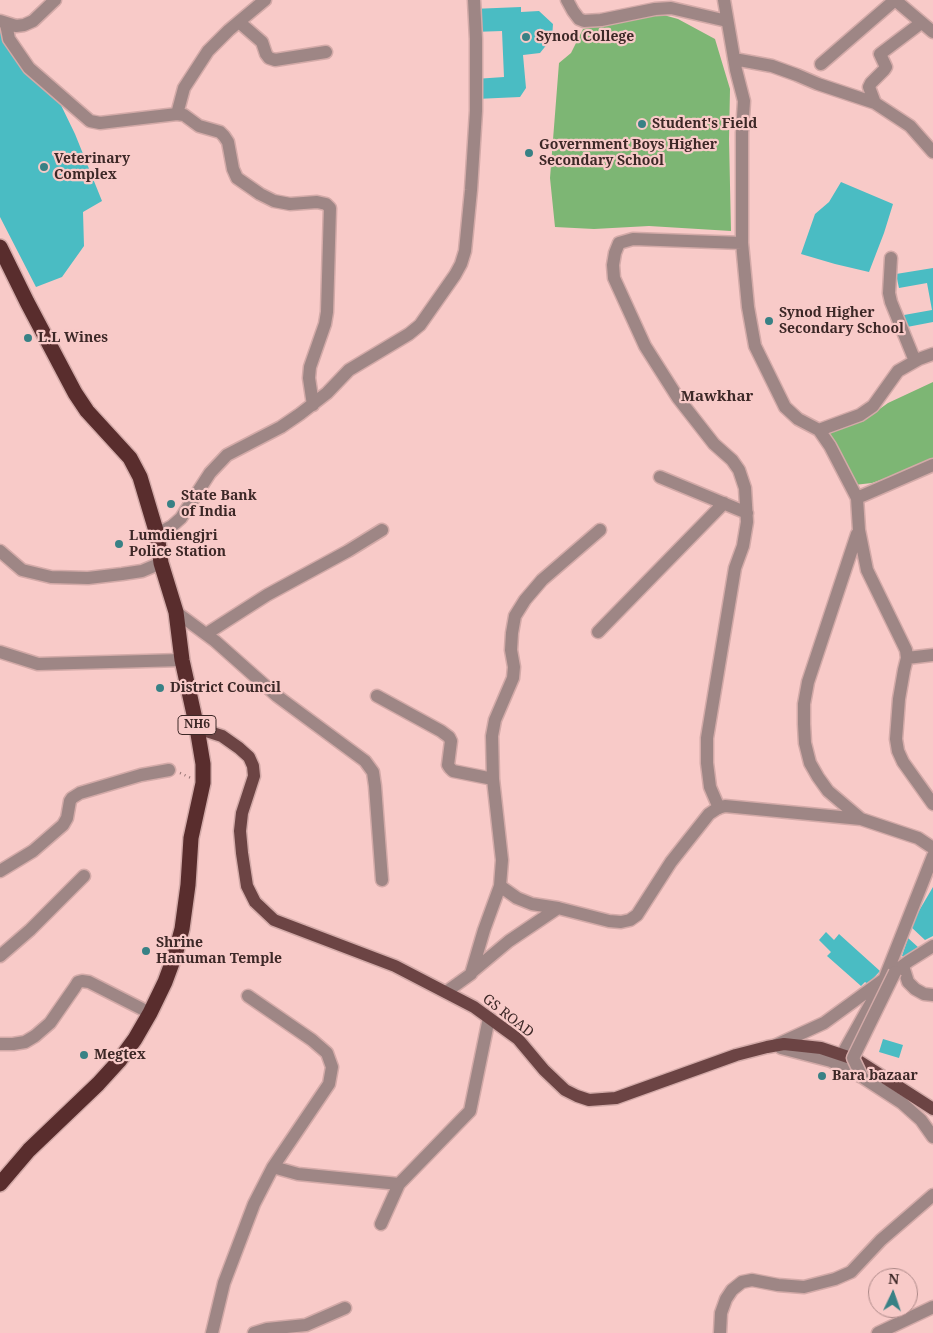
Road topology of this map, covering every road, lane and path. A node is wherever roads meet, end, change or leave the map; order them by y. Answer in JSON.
{"nodes":[{"id":1,"x":55,"y":0,"type":"edge"},
{"id":2,"x":265,"y":0,"type":"edge"},
{"id":3,"x":474,"y":0,"type":"edge"},
{"id":4,"x":567,"y":0,"type":"edge"},
{"id":5,"x":724,"y":0,"type":"edge"},
{"id":6,"x":895,"y":0,"type":"edge"},
{"id":7,"x":3,"y":22,"type":"edge"},
{"id":8,"x":239,"y":22,"type":"junction"},
{"id":9,"x":727,"y":22,"type":"junction"},
{"id":10,"x":921,"y":23,"type":"junction"},
{"id":11,"x":933,"y":32,"type":"edge"},
{"id":12,"x":326,"y":52,"type":"dead end"},
{"id":13,"x":734,"y":59,"type":"junction"},
{"id":14,"x":821,"y":64,"type":"dead end"},
{"id":15,"x":876,"y":103,"type":"junction"},
{"id":16,"x":177,"y":114,"type":"junction"},
{"id":17,"x":933,"y":152,"type":"edge"},
{"id":18,"x":742,"y":243,"type":"junction"},
{"id":19,"x":0,"y":247,"type":"edge"},
{"id":20,"x":891,"y":258,"type":"dead end"},
{"id":21,"x":933,"y":354,"type":"edge"},
{"id":22,"x":915,"y":361,"type":"junction"},
{"id":23,"x":313,"y":405,"type":"junction"},
{"id":24,"x":820,"y":430,"type":"junction"},
{"id":25,"x":933,"y":465,"type":"edge"},
{"id":26,"x":660,"y":476,"type":"dead end"},
{"id":27,"x":857,"y":498,"type":"junction"},
{"id":28,"x":724,"y":503,"type":"junction"},
{"id":29,"x":747,"y":513,"type":"junction"},
{"id":30,"x":382,"y":530,"type":"dead end"},
{"id":31,"x":600,"y":530,"type":"dead end"},
{"id":32,"x":859,"y":530,"type":"junction"},
{"id":33,"x":157,"y":534,"type":"junction"},
{"id":34,"x":3,"y":558,"type":"edge"},
{"id":35,"x":161,"y":563,"type":"junction"},
{"id":36,"x":176,"y":612,"type":"junction"},
{"id":37,"x":598,"y":632,"type":"dead end"},
{"id":38,"x":206,"y":634,"type":"junction"},
{"id":39,"x":0,"y":652,"type":"edge"},
{"id":40,"x":933,"y":655,"type":"edge"},
{"id":41,"x":907,"y":658,"type":"junction"},
{"id":42,"x":182,"y":660,"type":"junction"},
{"id":43,"x":26,"y":661,"type":"junction"},
{"id":44,"x":0,"y":662,"type":"edge"},
{"id":45,"x":377,"y":696,"type":"dead end"},
{"id":46,"x":197,"y":728,"type":"junction"},
{"id":47,"x":169,"y":770,"type":"joint"},
{"id":48,"x":493,"y":779,"type":"junction"},
{"id":49,"x":203,"y":784,"type":"junction"},
{"id":50,"x":933,"y":804,"type":"edge"},
{"id":51,"x":719,"y":808,"type":"junction"},
{"id":52,"x":861,"y":819,"type":"junction"},
{"id":53,"x":933,"y":848,"type":"edge"},
{"id":54,"x":933,"y":856,"type":"edge"},
{"id":55,"x":0,"y":871,"type":"edge"},
{"id":56,"x":84,"y":876,"type":"dead end"},
{"id":57,"x":382,"y":880,"type":"dead end"},
{"id":58,"x":500,"y":886,"type":"junction"},
{"id":59,"x":558,"y":908,"type":"junction"},
{"id":60,"x":933,"y":946,"type":"edge"},
{"id":61,"x":0,"y":956,"type":"edge"},
{"id":62,"x":899,"y":969,"type":"junction"},
{"id":63,"x":471,"y":974,"type":"junction"},
{"id":64,"x":884,"y":980,"type":"junction"},
{"id":65,"x":446,"y":992,"type":"junction"},
{"id":66,"x":933,"y":995,"type":"edge"},
{"id":67,"x":248,"y":996,"type":"dead end"},
{"id":68,"x":150,"y":1013,"type":"junction"},
{"id":69,"x":489,"y":1018,"type":"junction"},
{"id":70,"x":0,"y":1044,"type":"edge"},
{"id":71,"x":774,"y":1046,"type":"junction"},
{"id":72,"x":847,"y":1057,"type":"junction"},
{"id":73,"x":862,"y":1078,"type":"junction"},
{"id":74,"x":933,"y":1109,"type":"edge"},
{"id":75,"x":933,"y":1137,"type":"edge"},
{"id":76,"x":273,"y":1167,"type":"junction"},
{"id":77,"x":0,"y":1184,"type":"edge"},
{"id":78,"x":399,"y":1184,"type":"junction"},
{"id":79,"x":933,"y":1195,"type":"edge"},
{"id":80,"x":381,"y":1224,"type":"dead end"},
{"id":81,"x":933,"y":1307,"type":"edge"},
{"id":82,"x":345,"y":1308,"type":"dead end"},
{"id":83,"x":212,"y":1333,"type":"edge"},
{"id":84,"x":254,"y":1333,"type":"edge"},
{"id":85,"x":720,"y":1333,"type":"edge"},
{"id":86,"x":878,"y":1333,"type":"edge"}],
"edges":[{"from":1,"to":7,"type":"street"},
{"from":2,"to":8,"type":"street"},
{"from":3,"to":23,"type":"street"},
{"from":4,"to":9,"type":"street"},
{"from":5,"to":9,"type":"street"},
{"from":6,"to":10,"type":"street"},
{"from":6,"to":14,"type":"street"},
{"from":7,"to":16,"type":"street"},
{"from":8,"to":12,"type":"street"},
{"from":8,"to":16,"type":"street"},
{"from":9,"to":13,"type":"street"},
{"from":10,"to":11,"type":"street"},
{"from":10,"to":15,"type":"street"},
{"from":13,"to":15,"type":"street"},
{"from":13,"to":18,"type":"street"},
{"from":15,"to":17,"type":"street"},
{"from":16,"to":23,"type":"street"},
{"from":18,"to":24,"type":"street"},
{"from":18,"to":29,"type":"street"},
{"from":19,"to":33,"type":"highway","number":"NH6"},
{"from":20,"to":22,"type":"street"},
{"from":21,"to":22,"type":"street"},
{"from":22,"to":24,"type":"street"},
{"from":23,"to":33,"type":"street"},
{"from":24,"to":27,"type":"street"},
{"from":25,"to":27,"type":"street"},
{"from":26,"to":28,"type":"street"},
{"from":27,"to":32,"type":"street"},
{"from":28,"to":29,"type":"street"},
{"from":28,"to":37,"type":"street"},
{"from":29,"to":51,"type":"street"},
{"from":30,"to":38,"type":"street"},
{"from":31,"to":48,"type":"street"},
{"from":32,"to":41,"type":"street"},
{"from":32,"to":52,"type":"street"},
{"from":33,"to":35,"type":"highway","number":"NH6"},
{"from":34,"to":35,"type":"street"},
{"from":35,"to":36,"type":"highway","number":"NH6"},
{"from":36,"to":38,"type":"street"},
{"from":36,"to":42,"type":"highway","number":"NH6"},
{"from":38,"to":57,"type":"street"},
{"from":39,"to":43,"type":"street"},
{"from":40,"to":41,"type":"street"},
{"from":41,"to":50,"type":"street"},
{"from":42,"to":43,"type":"street"},
{"from":42,"to":46,"type":"highway","number":"NH6"},
{"from":43,"to":44,"type":"street"},
{"from":45,"to":48,"type":"street"},
{"from":46,"to":49,"type":"highway","number":"NH6"},
{"from":46,"to":65,"type":"main road","name":"GS ROAD"},
{"from":47,"to":49,"type":"path"},
{"from":47,"to":55,"type":"street"},
{"from":48,"to":58,"type":"street"},
{"from":49,"to":68,"type":"highway","number":"NH6"},
{"from":51,"to":52,"type":"street"},
{"from":51,"to":59,"type":"street"},
{"from":52,"to":53,"type":"street"},
{"from":54,"to":64,"type":"street"},
{"from":56,"to":61,"type":"street"},
{"from":58,"to":59,"type":"street"},
{"from":58,"to":63,"type":"street"},
{"from":59,"to":63,"type":"street"},
{"from":60,"to":62,"type":"street"},
{"from":62,"to":64,"type":"street"},
{"from":62,"to":66,"type":"street"},
{"from":62,"to":72,"type":"street","bridge":true},
{"from":63,"to":65,"type":"street"},
{"from":64,"to":71,"type":"street"},
{"from":64,"to":72,"type":"street"},
{"from":65,"to":69,"type":"main road","name":"GS ROAD"},
{"from":67,"to":76,"type":"street"},
{"from":68,"to":70,"type":"street"},
{"from":68,"to":77,"type":"highway","number":"NH6"},
{"from":69,"to":71,"type":"main road","name":"GS ROAD"},
{"from":69,"to":78,"type":"street"},
{"from":71,"to":72,"type":"main road","name":"GS ROAD"},
{"from":71,"to":73,"type":"street"},
{"from":72,"to":73,"type":"street","bridge":true},
{"from":72,"to":74,"type":"main road","name":"GS ROAD"},
{"from":73,"to":75,"type":"street"},
{"from":76,"to":78,"type":"street"},
{"from":76,"to":83,"type":"street"},
{"from":78,"to":80,"type":"street"},
{"from":79,"to":85,"type":"street"},
{"from":81,"to":86,"type":"street"},
{"from":82,"to":84,"type":"street"}]}
